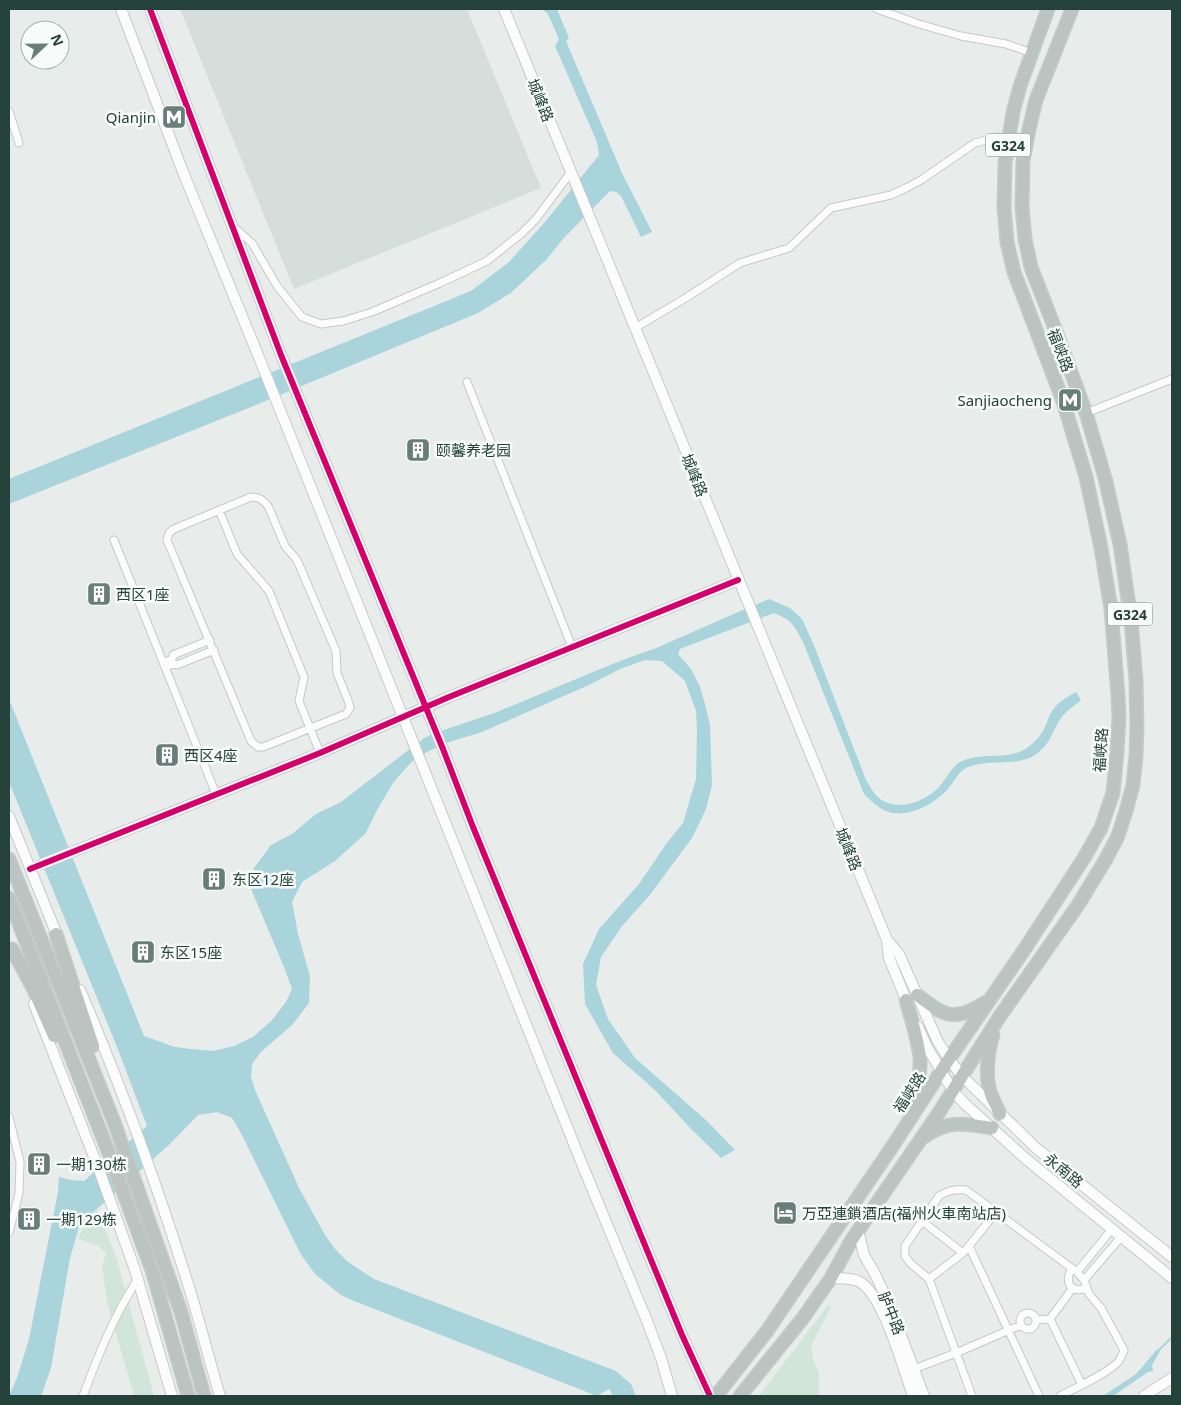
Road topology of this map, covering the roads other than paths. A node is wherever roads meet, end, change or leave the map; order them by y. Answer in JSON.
{"nodes":[{"id":1,"x":121,"y":9,"type":"edge"},
{"id":2,"x":150,"y":9,"type":"edge"},
{"id":3,"x":504,"y":9,"type":"edge"},
{"id":4,"x":877,"y":9,"type":"edge"},
{"id":5,"x":1048,"y":9,"type":"edge"},
{"id":6,"x":1072,"y":9,"type":"edge"},
{"id":7,"x":1032,"y":52,"type":"junction"},
{"id":8,"x":9,"y":111,"type":"edge"},
{"id":9,"x":998,"y":137,"type":"dead end"},
{"id":10,"x":19,"y":143,"type":"dead end"},
{"id":11,"x":572,"y":175,"type":"junction"},
{"id":12,"x":232,"y":225,"type":"junction"},
{"id":13,"x":635,"y":328,"type":"junction"},
{"id":14,"x":1172,"y":378,"type":"edge"},
{"id":15,"x":467,"y":382,"type":"dead end"},
{"id":16,"x":1086,"y":413,"type":"junction"},
{"id":17,"x":219,"y":510,"type":"junction"},
{"id":18,"x":114,"y":540,"type":"dead end"},
{"id":19,"x":738,"y":580,"type":"junction"},
{"id":20,"x":210,"y":640,"type":"junction"},
{"id":21,"x":572,"y":647,"type":"junction"},
{"id":22,"x":214,"y":650,"type":"junction"},
{"id":23,"x":164,"y":665,"type":"junction"},
{"id":24,"x":426,"y":708,"type":"junction"},
{"id":25,"x":403,"y":717,"type":"junction"},
{"id":26,"x":310,"y":728,"type":"junction"},
{"id":27,"x":320,"y":752,"type":"junction"},
{"id":28,"x":216,"y":794,"type":"junction"},
{"id":29,"x":9,"y":816,"type":"edge"},
{"id":30,"x":9,"y":859,"type":"edge"},
{"id":31,"x":42,"y":864,"type":"joint"},
{"id":32,"x":30,"y":869,"type":"junction"},
{"id":33,"x":9,"y":898,"type":"edge"},
{"id":34,"x":56,"y":934,"type":"junction"},
{"id":35,"x":10,"y":945,"type":"edge"},
{"id":36,"x":999,"y":986,"type":"junction"},
{"id":37,"x":1014,"y":996,"type":"junction"},
{"id":38,"x":912,"y":997,"type":"junction"},
{"id":39,"x":990,"y":999,"type":"junction"},
{"id":40,"x":1000,"y":1016,"type":"junction"},
{"id":41,"x":927,"y":1018,"type":"junction"},
{"id":42,"x":916,"y":1022,"type":"junction"},
{"id":43,"x":949,"y":1059,"type":"junction"},
{"id":44,"x":942,"y":1072,"type":"junction"},
{"id":45,"x":962,"y":1076,"type":"junction"},
{"id":46,"x":953,"y":1091,"type":"junction"},
{"id":47,"x":1000,"y":1114,"type":"junction"},
{"id":48,"x":9,"y":1117,"type":"edge"},
{"id":49,"x":112,"y":1118,"type":"junction"},
{"id":50,"x":906,"y":1126,"type":"junction"},
{"id":51,"x":992,"y":1128,"type":"junction"},
{"id":52,"x":920,"y":1140,"type":"junction"},
{"id":53,"x":894,"y":1144,"type":"junction"},
{"id":54,"x":909,"y":1155,"type":"junction"},
{"id":55,"x":110,"y":1156,"type":"junction"},
{"id":56,"x":996,"y":1212,"type":"junction"},
{"id":57,"x":922,"y":1221,"type":"junction"},
{"id":58,"x":1112,"y":1228,"type":"junction"},
{"id":59,"x":858,"y":1230,"type":"junction"},
{"id":60,"x":9,"y":1233,"type":"edge"},
{"id":61,"x":1122,"y":1236,"type":"junction"},
{"id":62,"x":969,"y":1246,"type":"junction"},
{"id":63,"x":963,"y":1253,"type":"junction"},
{"id":64,"x":1172,"y":1257,"type":"edge"},
{"id":65,"x":1074,"y":1270,"type":"junction"},
{"id":66,"x":138,"y":1278,"type":"junction"},
{"id":67,"x":831,"y":1278,"type":"junction"},
{"id":68,"x":1172,"y":1278,"type":"edge"},
{"id":69,"x":929,"y":1279,"type":"junction"},
{"id":70,"x":1084,"y":1280,"type":"junction"},
{"id":71,"x":1087,"y":1288,"type":"junction"},
{"id":72,"x":1072,"y":1289,"type":"junction"},
{"id":73,"x":1050,"y":1319,"type":"junction"},
{"id":74,"x":1036,"y":1320,"type":"junction"},
{"id":75,"x":1021,"y":1325,"type":"junction"},
{"id":76,"x":1008,"y":1330,"type":"junction"},
{"id":77,"x":956,"y":1353,"type":"junction"},
{"id":78,"x":914,"y":1369,"type":"junction"},
{"id":79,"x":1172,"y":1378,"type":"edge"},
{"id":80,"x":1082,"y":1384,"type":"junction"},
{"id":81,"x":83,"y":1396,"type":"edge"},
{"id":82,"x":172,"y":1396,"type":"edge"},
{"id":83,"x":188,"y":1396,"type":"edge"},
{"id":84,"x":204,"y":1396,"type":"edge"},
{"id":85,"x":220,"y":1396,"type":"edge"},
{"id":86,"x":672,"y":1396,"type":"edge"},
{"id":87,"x":710,"y":1396,"type":"edge"},
{"id":88,"x":716,"y":1396,"type":"edge"},
{"id":89,"x":740,"y":1396,"type":"edge"},
{"id":90,"x":912,"y":1396,"type":"edge"},
{"id":91,"x":924,"y":1396,"type":"edge"},
{"id":92,"x":972,"y":1396,"type":"edge"},
{"id":93,"x":1039,"y":1396,"type":"edge"},
{"id":94,"x":1060,"y":1396,"type":"edge"},
{"id":95,"x":1144,"y":1396,"type":"edge"}],
"edges":[{"from":1,"to":25,"type":"street"},
{"from":2,"to":12,"type":"street"},
{"from":3,"to":11,"type":"street","name":"城峰路"},
{"from":4,"to":7,"type":"street"},
{"from":5,"to":7,"type":"highway","name":"福峡路","number":"G324"},
{"from":6,"to":16,"type":"highway","name":"福峡路","number":"G324"},
{"from":7,"to":36,"type":"highway","name":"福峡路","number":"G324"},
{"from":8,"to":10,"type":"street"},
{"from":9,"to":13,"type":"street"},
{"from":11,"to":12,"type":"street"},
{"from":11,"to":13,"type":"street","name":"城峰路"},
{"from":12,"to":24,"type":"street"},
{"from":13,"to":19,"type":"street","name":"城峰路"},
{"from":14,"to":16,"type":"street"},
{"from":15,"to":21,"type":"street"},
{"from":16,"to":37,"type":"highway","name":"福峡路","number":"G324"},
{"from":17,"to":20,"type":"street"},
{"from":17,"to":26,"type":"street"},
{"from":17,"to":26,"type":"street"},
{"from":18,"to":23,"type":"street"},
{"from":19,"to":21,"type":"street"},
{"from":19,"to":38,"type":"street","name":"城峰路"},
{"from":20,"to":22,"type":"street"},
{"from":20,"to":23,"type":"street"},
{"from":21,"to":24,"type":"street"},
{"from":22,"to":23,"type":"street"},
{"from":22,"to":26,"type":"street"},
{"from":23,"to":28,"type":"street"},
{"from":24,"to":25,"type":"street"},
{"from":24,"to":87,"type":"street"},
{"from":25,"to":27,"type":"street"},
{"from":25,"to":86,"type":"street"},
{"from":26,"to":27,"type":"street"},
{"from":27,"to":28,"type":"street"},
{"from":28,"to":31,"type":"street"},
{"from":29,"to":32,"type":"street"},
{"from":30,"to":49,"type":"highway"},
{"from":31,"to":32,"type":"street"},
{"from":32,"to":34,"type":"street"},
{"from":33,"to":55,"type":"highway"},
{"from":34,"to":49,"type":"highway"},
{"from":34,"to":85,"type":"street"},
{"from":35,"to":55,"type":"highway"},
{"from":35,"to":66,"type":"street"},
{"from":36,"to":37,"type":"highway"},
{"from":36,"to":39,"type":"highway","name":"福峡路","number":"G324"},
{"from":37,"to":40,"type":"highway","name":"福峡路","number":"G324"},
{"from":38,"to":39,"type":"highway"},
{"from":38,"to":41,"type":"street","name":"城峰路"},
{"from":38,"to":42,"type":"street","name":"城峰路"},
{"from":38,"to":50,"type":"highway"},
{"from":39,"to":43,"type":"highway","name":"福峡路","number":"G324"},
{"from":40,"to":45,"type":"highway","name":"福峡路","number":"G324"},
{"from":40,"to":47,"type":"highway"},
{"from":41,"to":42,"type":"street"},
{"from":41,"to":43,"type":"street","name":"城峰路"},
{"from":42,"to":44,"type":"street","name":"城峰路"},
{"from":43,"to":44,"type":"highway","name":"福峡路","number":"G324"},
{"from":43,"to":45,"type":"street","name":"城峰路"},
{"from":44,"to":46,"type":"street","name":"城峰路"},
{"from":44,"to":50,"type":"highway","name":"福峡路","number":"G324"},
{"from":45,"to":46,"type":"highway","name":"福峡路","number":"G324"},
{"from":45,"to":47,"type":"street","name":"永南路"},
{"from":46,"to":51,"type":"street","name":"城峰路"},
{"from":46,"to":52,"type":"highway","name":"福峡路","number":"G324"},
{"from":47,"to":64,"type":"street","name":"永南路"},
{"from":48,"to":60,"type":"street"},
{"from":49,"to":84,"type":"highway"},
{"from":50,"to":53,"type":"highway","name":"福峡路","number":"G324"},
{"from":51,"to":52,"type":"highway"},
{"from":51,"to":58,"type":"street","name":"城峰路"},
{"from":52,"to":54,"type":"highway","name":"福峡路","number":"G324"},
{"from":53,"to":54,"type":"highway"},
{"from":53,"to":88,"type":"highway","name":"福峡路","number":"G324"},
{"from":54,"to":59,"type":"highway","name":"福峡路","number":"G324"},
{"from":55,"to":83,"type":"highway"},
{"from":56,"to":57,"type":"street"},
{"from":56,"to":62,"type":"street"},
{"from":56,"to":65,"type":"street"},
{"from":57,"to":63,"type":"street"},
{"from":57,"to":69,"type":"street"},
{"from":58,"to":61,"type":"street","name":"城峰路"},
{"from":58,"to":65,"type":"street"},
{"from":59,"to":67,"type":"highway","name":"福峡路","number":"G324"},
{"from":59,"to":78,"type":"street","name":"胪中路"},
{"from":61,"to":68,"type":"street","name":"城峰路"},
{"from":61,"to":70,"type":"street"},
{"from":62,"to":63,"type":"street"},
{"from":62,"to":76,"type":"street"},
{"from":63,"to":69,"type":"street"},
{"from":65,"to":70,"type":"street"},
{"from":65,"to":72,"type":"street"},
{"from":66,"to":81,"type":"street"},
{"from":66,"to":82,"type":"street"},
{"from":67,"to":89,"type":"highway","name":"福峡路","number":"G324"},
{"from":67,"to":90,"type":"street","name":"胪中路"},
{"from":69,"to":77,"type":"street"},
{"from":70,"to":71,"type":"street"},
{"from":71,"to":72,"type":"street"},
{"from":71,"to":80,"type":"street"},
{"from":72,"to":73,"type":"street"},
{"from":73,"to":74,"type":"street"},
{"from":73,"to":80,"type":"street"},
{"from":74,"to":75,"type":"street"},
{"from":74,"to":75,"type":"street"},
{"from":75,"to":76,"type":"street"},
{"from":76,"to":77,"type":"street"},
{"from":76,"to":93,"type":"street"},
{"from":77,"to":78,"type":"street"},
{"from":77,"to":92,"type":"street"},
{"from":78,"to":91,"type":"street","name":"胪中路"},
{"from":79,"to":95,"type":"street"},
{"from":80,"to":94,"type":"street"}]}
